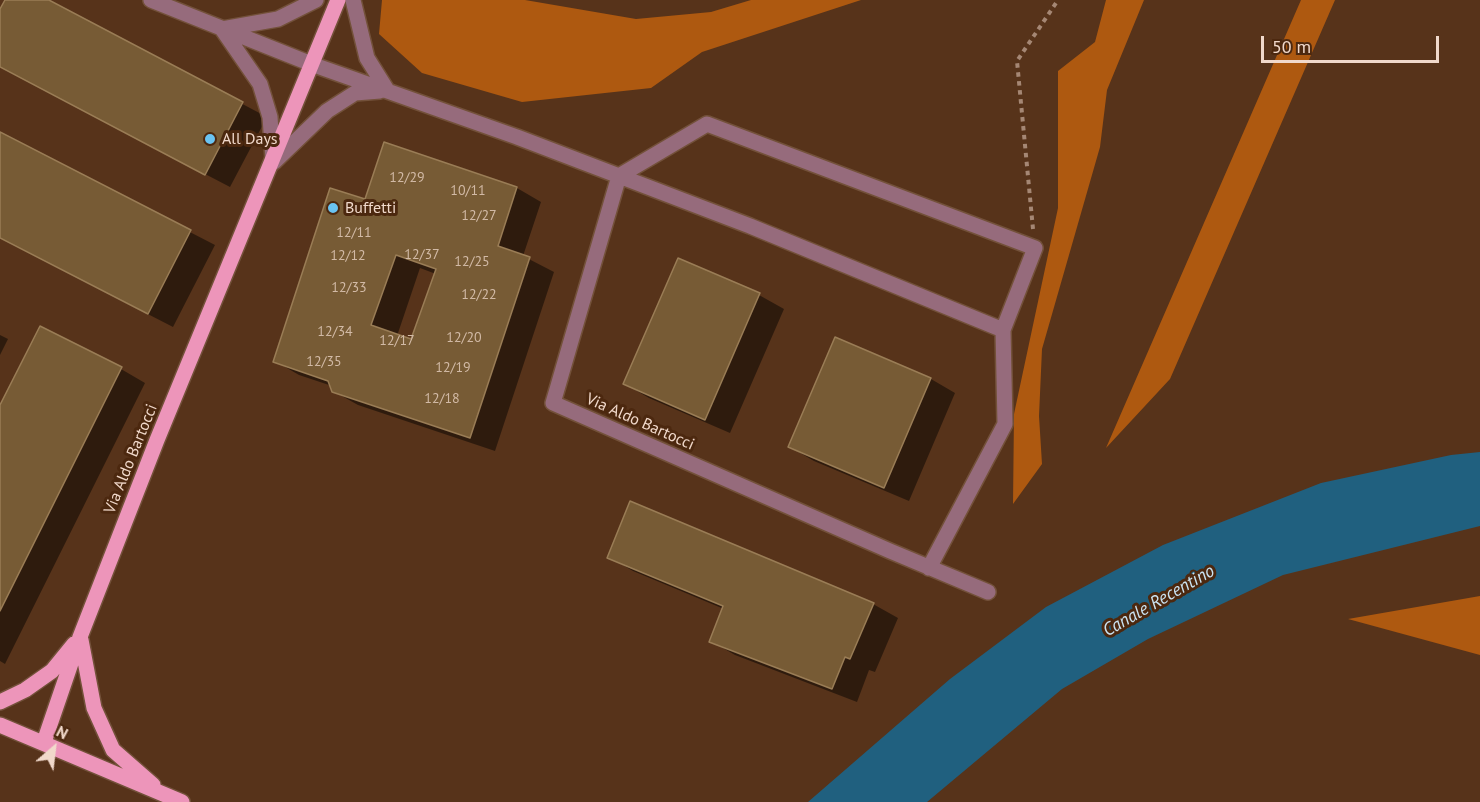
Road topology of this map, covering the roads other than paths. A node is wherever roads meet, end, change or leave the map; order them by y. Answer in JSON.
{"nodes":[{"id":1,"x":151,"y":0,"type":"edge"},
{"id":2,"x":316,"y":0,"type":"edge"},
{"id":3,"x":339,"y":0,"type":"edge"},
{"id":4,"x":353,"y":0,"type":"edge"},
{"id":5,"x":222,"y":29,"type":"junction"},
{"id":6,"x":314,"y":65,"type":"junction"},
{"id":7,"x":387,"y":90,"type":"junction"},
{"id":8,"x":274,"y":162,"type":"junction"},
{"id":9,"x":619,"y":176,"type":"junction"},
{"id":10,"x":1004,"y":330,"type":"junction"},
{"id":11,"x":929,"y":568,"type":"junction"},
{"id":12,"x":988,"y":592,"type":"dead end"},
{"id":13,"x":80,"y":637,"type":"junction"},
{"id":14,"x":0,"y":702,"type":"edge"},
{"id":15,"x":0,"y":725,"type":"edge"},
{"id":16,"x":44,"y":742,"type":"junction"},
{"id":17,"x":164,"y":795,"type":"junction"},
{"id":18,"x":182,"y":802,"type":"edge"}],
"edges":[{"from":1,"to":5,"type":"street","name":"Via Aldo Bartocci"},
{"from":2,"to":5,"type":"street"},
{"from":3,"to":6,"type":"main road","name":"Via Aldo Bartocci"},
{"from":4,"to":7,"type":"street"},
{"from":5,"to":6,"type":"street","name":"Via Aldo Bartocci"},
{"from":5,"to":8,"type":"street","name":"Via Aldo Bartocci"},
{"from":6,"to":7,"type":"street","name":"Via Aldo Bartocci"},
{"from":6,"to":8,"type":"main road","name":"Via Aldo Bartocci"},
{"from":7,"to":8,"type":"street","name":"Via Aldo Bartocci"},
{"from":7,"to":9,"type":"street","name":"Via Aldo Bartocci"},
{"from":8,"to":13,"type":"main road","name":"Via Aldo Bartocci"},
{"from":9,"to":10,"type":"street","name":"Via Aldo Bartocci"},
{"from":9,"to":10,"type":"street"},
{"from":9,"to":11,"type":"street","name":"Via Aldo Bartocci"},
{"from":10,"to":11,"type":"street"},
{"from":11,"to":12,"type":"street","name":"Via Aldo Bartocci"},
{"from":13,"to":14,"type":"main road","name":"Via Aldo Bartocci"},
{"from":13,"to":16,"type":"main road","name":"Via Aldo Bartocci"},
{"from":13,"to":17,"type":"main road"},
{"from":15,"to":16,"type":"main road"},
{"from":16,"to":17,"type":"main road"},
{"from":17,"to":18,"type":"main road"}]}
